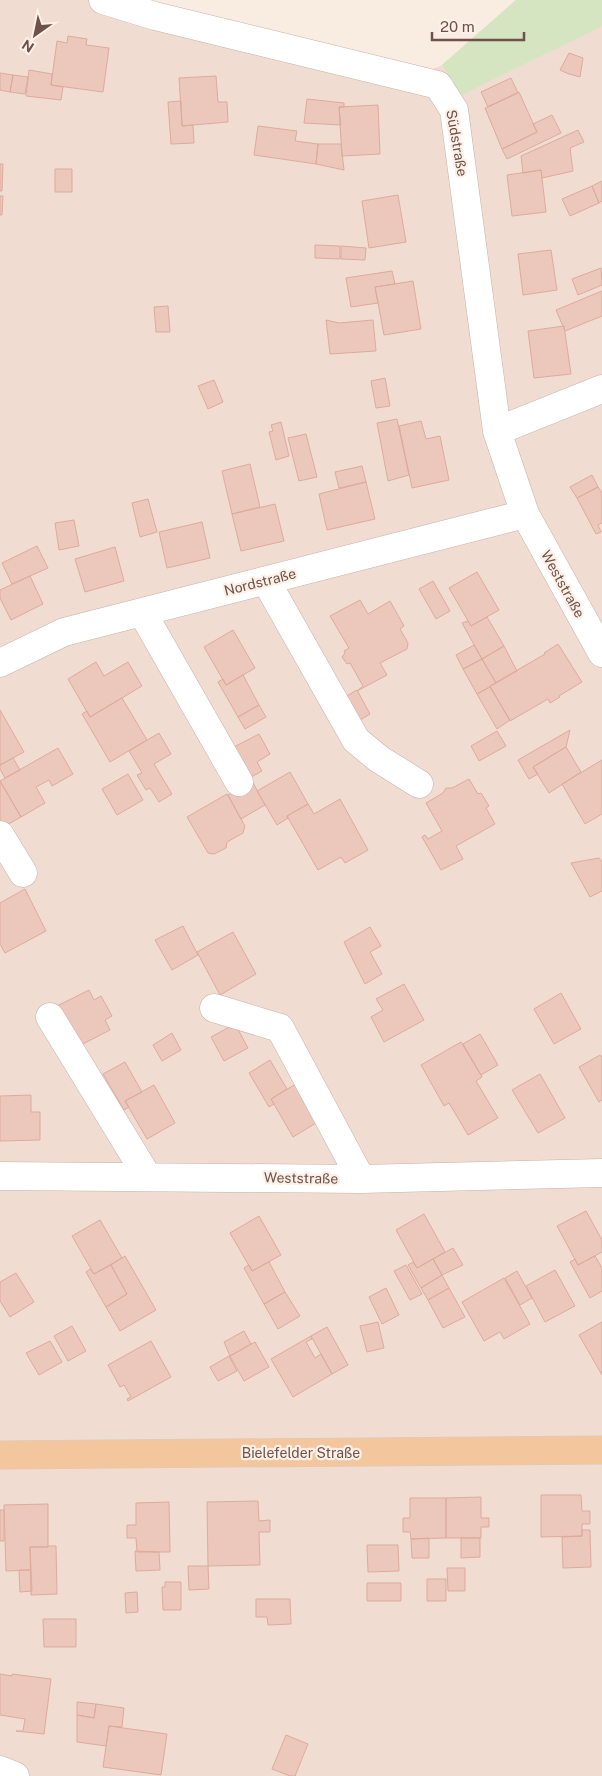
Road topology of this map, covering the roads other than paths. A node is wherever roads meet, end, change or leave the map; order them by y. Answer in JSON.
{"nodes":[{"id":1,"x":103,"y":0,"type":"edge"},
{"id":2,"x":602,"y":389,"type":"edge"},
{"id":3,"x":497,"y":431,"type":"junction"},
{"id":4,"x":525,"y":514,"type":"junction"},
{"id":5,"x":266,"y":581,"type":"junction"},
{"id":6,"x":142,"y":612,"type":"junction"},
{"id":7,"x":602,"y":653,"type":"edge"},
{"id":8,"x":0,"y":662,"type":"edge"},
{"id":9,"x":239,"y":782,"type":"dead end"},
{"id":10,"x":419,"y":784,"type":"dead end"},
{"id":11,"x":0,"y":835,"type":"edge"},
{"id":12,"x":23,"y":873,"type":"dead end"},
{"id":13,"x":214,"y":1008,"type":"dead end"},
{"id":14,"x":50,"y":1017,"type":"dead end"},
{"id":15,"x":602,"y":1173,"type":"edge"},
{"id":16,"x":0,"y":1176,"type":"edge"},
{"id":17,"x":147,"y":1176,"type":"junction"},
{"id":18,"x":361,"y":1179,"type":"junction"},
{"id":19,"x":602,"y":1450,"type":"edge"},
{"id":20,"x":0,"y":1455,"type":"edge"},
{"id":21,"x":0,"y":1770,"type":"edge"},
{"id":22,"x":15,"y":1776,"type":"edge"}],
"edges":[{"from":1,"to":3,"type":"street","name":"Südstraße"},
{"from":2,"to":3,"type":"street"},
{"from":3,"to":4,"type":"street","name":"Südstraße"},
{"from":4,"to":5,"type":"street","name":"Nordstraße"},
{"from":4,"to":7,"type":"street","name":"Weststraße"},
{"from":5,"to":6,"type":"street","name":"Nordstraße"},
{"from":5,"to":10,"type":"street"},
{"from":6,"to":8,"type":"street","name":"Nordstraße"},
{"from":6,"to":9,"type":"street"},
{"from":11,"to":12,"type":"street"},
{"from":13,"to":18,"type":"street"},
{"from":14,"to":17,"type":"street"},
{"from":15,"to":18,"type":"street","name":"Weststraße"},
{"from":16,"to":17,"type":"street","name":"Weststraße"},
{"from":17,"to":18,"type":"street","name":"Weststraße"},
{"from":19,"to":20,"type":"main road","name":"Bielefelder Straße"},
{"from":21,"to":22,"type":"street"}]}
